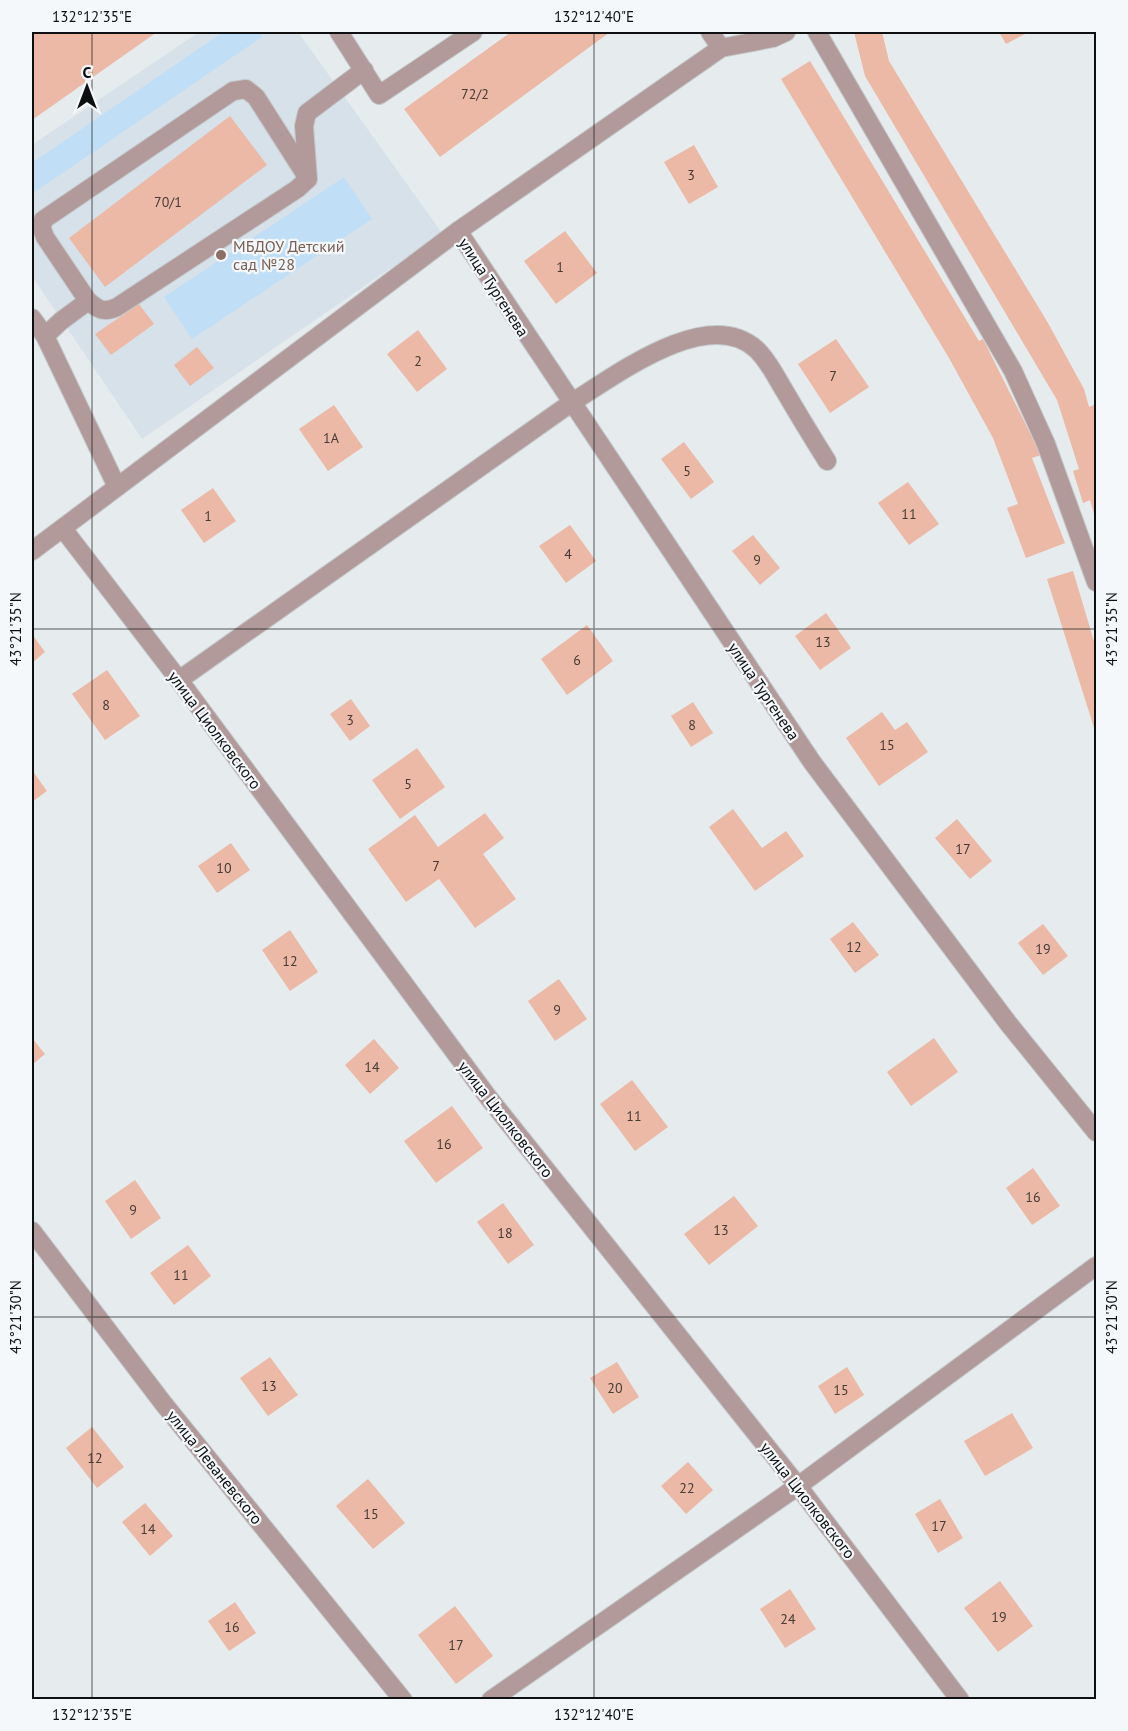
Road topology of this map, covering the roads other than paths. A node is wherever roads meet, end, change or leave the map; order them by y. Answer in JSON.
{"nodes":[{"id":1,"x":339,"y":32,"type":"edge"},
{"id":2,"x":473,"y":32,"type":"edge"},
{"id":3,"x":710,"y":32,"type":"edge"},
{"id":4,"x":786,"y":32,"type":"edge"},
{"id":5,"x":817,"y":32,"type":"edge"},
{"id":6,"x":721,"y":48,"type":"junction"},
{"id":7,"x":364,"y":70,"type":"junction"},
{"id":8,"x":308,"y":179,"type":"junction"},
{"id":9,"x":458,"y":231,"type":"junction"},
{"id":10,"x":88,"y":301,"type":"junction"},
{"id":11,"x":32,"y":318,"type":"edge"},
{"id":12,"x":45,"y":336,"type":"junction"},
{"id":13,"x":571,"y":403,"type":"junction"},
{"id":14,"x":827,"y":461,"type":"dead end"},
{"id":15,"x":117,"y":486,"type":"junction"},
{"id":16,"x":64,"y":530,"type":"junction"},
{"id":17,"x":32,"y":551,"type":"edge"},
{"id":18,"x":1096,"y":582,"type":"edge"},
{"id":19,"x":178,"y":680,"type":"junction"},
{"id":20,"x":1096,"y":1132,"type":"edge"},
{"id":21,"x":32,"y":1231,"type":"edge"},
{"id":22,"x":1096,"y":1266,"type":"edge"},
{"id":23,"x":798,"y":1486,"type":"junction"},
{"id":24,"x":403,"y":1700,"type":"edge"},
{"id":25,"x":491,"y":1700,"type":"edge"},
{"id":26,"x":960,"y":1700,"type":"edge"}],
"edges":[{"from":1,"to":7,"type":"street"},
{"from":2,"to":7,"type":"street"},
{"from":3,"to":6,"type":"street"},
{"from":4,"to":6,"type":"street"},
{"from":5,"to":18,"type":"street"},
{"from":6,"to":9,"type":"street"},
{"from":7,"to":8,"type":"street"},
{"from":8,"to":10,"type":"street"},
{"from":8,"to":10,"type":"street"},
{"from":9,"to":13,"type":"street","name":"улица Тургенева"},
{"from":9,"to":15,"type":"street"},
{"from":10,"to":12,"type":"street"},
{"from":11,"to":12,"type":"street"},
{"from":12,"to":15,"type":"street"},
{"from":13,"to":14,"type":"street"},
{"from":13,"to":19,"type":"street"},
{"from":13,"to":20,"type":"street","name":"улица Тургенева"},
{"from":15,"to":16,"type":"street"},
{"from":16,"to":17,"type":"street"},
{"from":16,"to":19,"type":"street","name":"улица Циолковского"},
{"from":19,"to":23,"type":"street","name":"улица Циолковского"},
{"from":21,"to":24,"type":"street","name":"улица Леваневского"},
{"from":22,"to":23,"type":"street"},
{"from":23,"to":25,"type":"street"},
{"from":23,"to":26,"type":"street","name":"улица Циолковского"}]}
